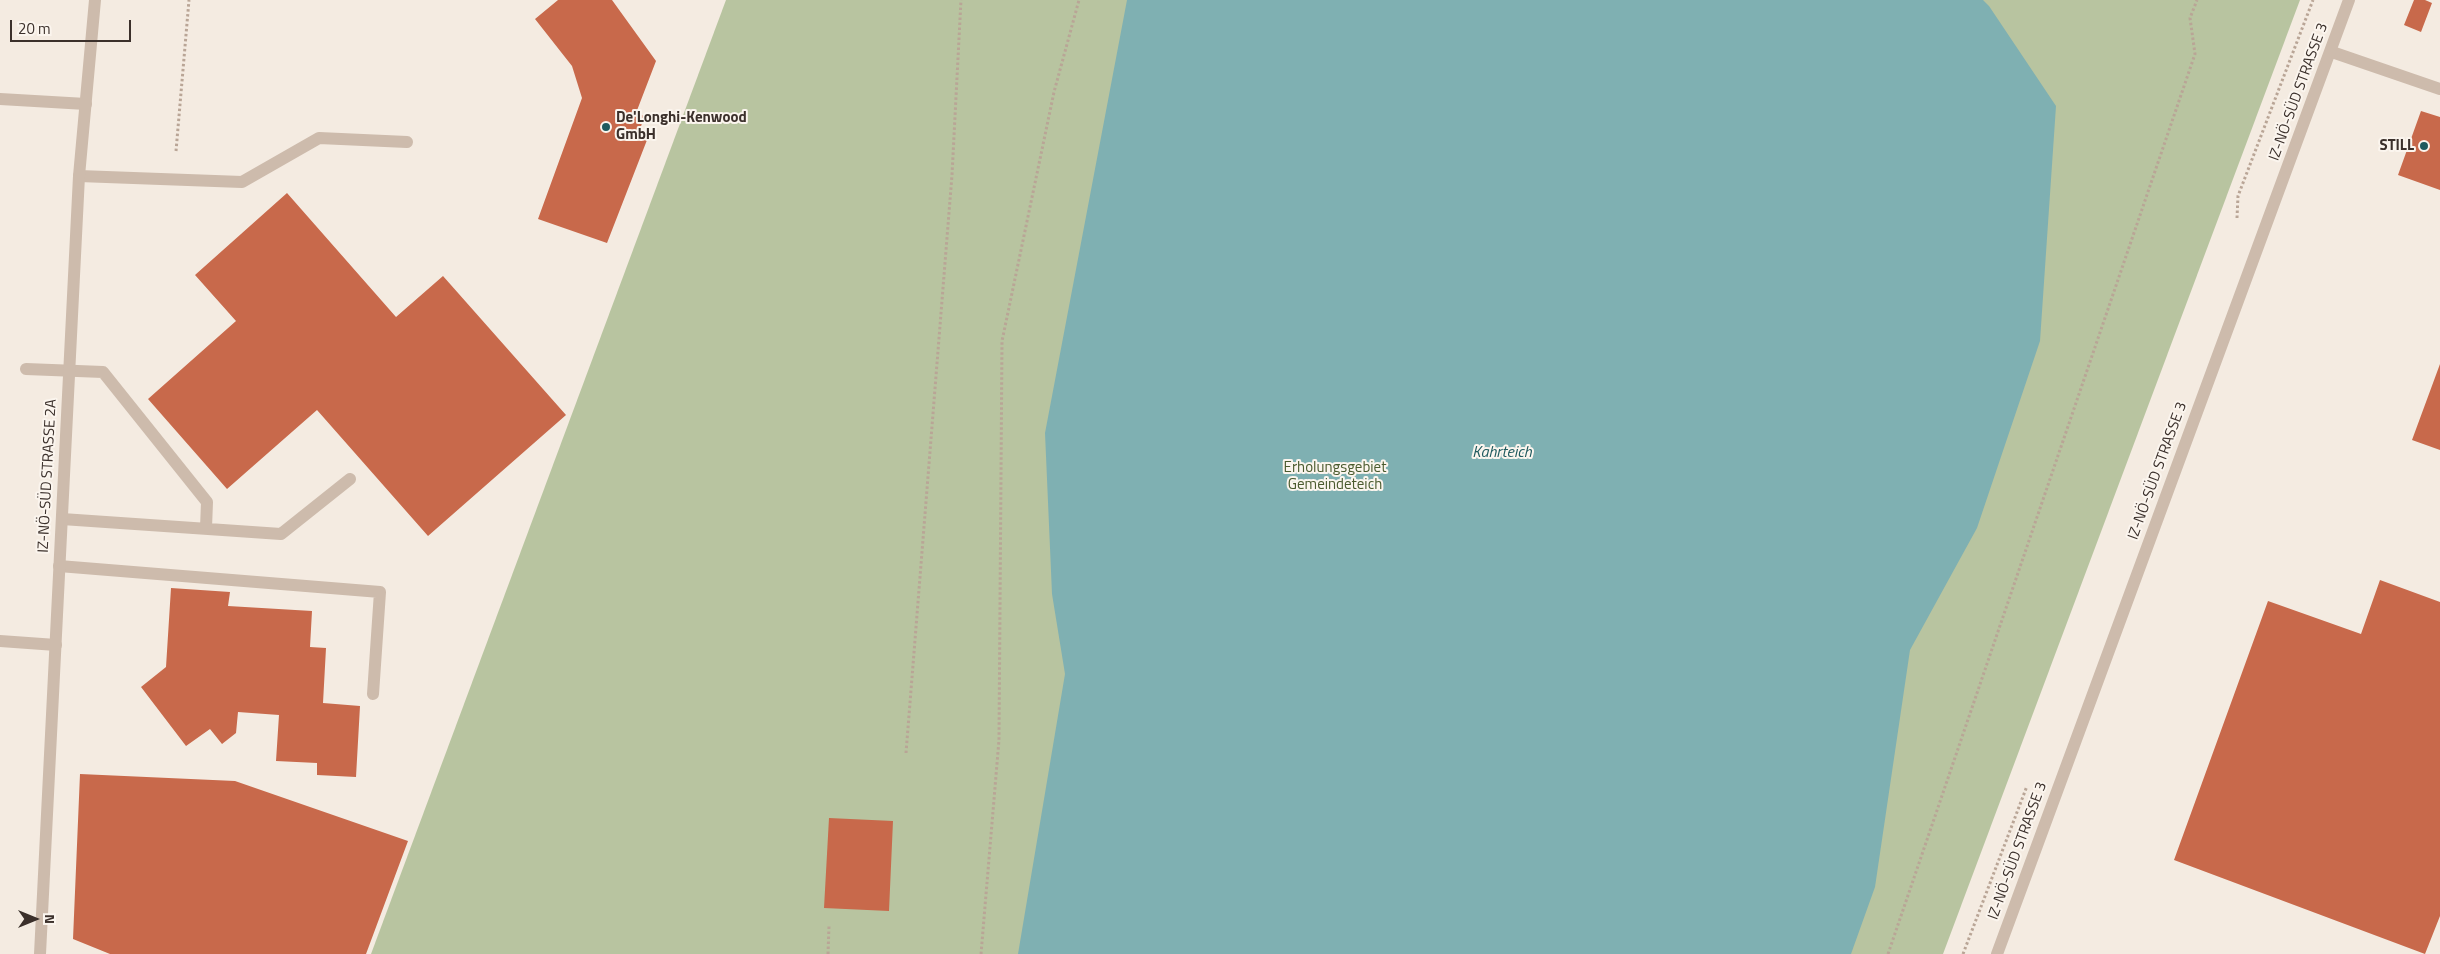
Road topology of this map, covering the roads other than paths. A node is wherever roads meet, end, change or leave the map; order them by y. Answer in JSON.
{"nodes":[{"id":1,"x":94,"y":0,"type":"edge"},
{"id":2,"x":2350,"y":0,"type":"edge"},
{"id":3,"x":2332,"y":52,"type":"junction"},
{"id":4,"x":2440,"y":89,"type":"edge"},
{"id":5,"x":0,"y":99,"type":"edge"},
{"id":6,"x":86,"y":104,"type":"junction"},
{"id":7,"x":407,"y":142,"type":"dead end"},
{"id":8,"x":79,"y":176,"type":"junction"},
{"id":9,"x":26,"y":369,"type":"dead end"},
{"id":10,"x":70,"y":371,"type":"junction"},
{"id":11,"x":350,"y":479,"type":"dead end"},
{"id":12,"x":62,"y":519,"type":"junction"},
{"id":13,"x":206,"y":528,"type":"junction"},
{"id":14,"x":60,"y":566,"type":"junction"},
{"id":15,"x":0,"y":641,"type":"edge"},
{"id":16,"x":56,"y":645,"type":"junction"},
{"id":17,"x":373,"y":694,"type":"dead end"},
{"id":18,"x":40,"y":954,"type":"edge"},
{"id":19,"x":1997,"y":954,"type":"edge"}],
"edges":[{"from":1,"to":6,"type":"street","name":"IZ-NÖ-SÜD STRASSE 2A"},
{"from":2,"to":3,"type":"street","name":"IZ-NÖ-SÜD STRASSE 3"},
{"from":3,"to":4,"type":"street"},
{"from":3,"to":19,"type":"street","name":"IZ-NÖ-SÜD STRASSE 3"},
{"from":5,"to":6,"type":"street"},
{"from":6,"to":8,"type":"street","name":"IZ-NÖ-SÜD STRASSE 2A"},
{"from":7,"to":8,"type":"street"},
{"from":8,"to":10,"type":"street","name":"IZ-NÖ-SÜD STRASSE 2A"},
{"from":9,"to":10,"type":"street"},
{"from":10,"to":12,"type":"street","name":"IZ-NÖ-SÜD STRASSE 2A"},
{"from":10,"to":13,"type":"street"},
{"from":11,"to":13,"type":"street"},
{"from":12,"to":13,"type":"street"},
{"from":12,"to":14,"type":"street","name":"IZ-NÖ-SÜD STRASSE 2A"},
{"from":14,"to":16,"type":"street","name":"IZ-NÖ-SÜD STRASSE 2A"},
{"from":14,"to":17,"type":"street"},
{"from":15,"to":16,"type":"street"},
{"from":16,"to":18,"type":"street","name":"IZ-NÖ-SÜD STRASSE 2A"}]}
